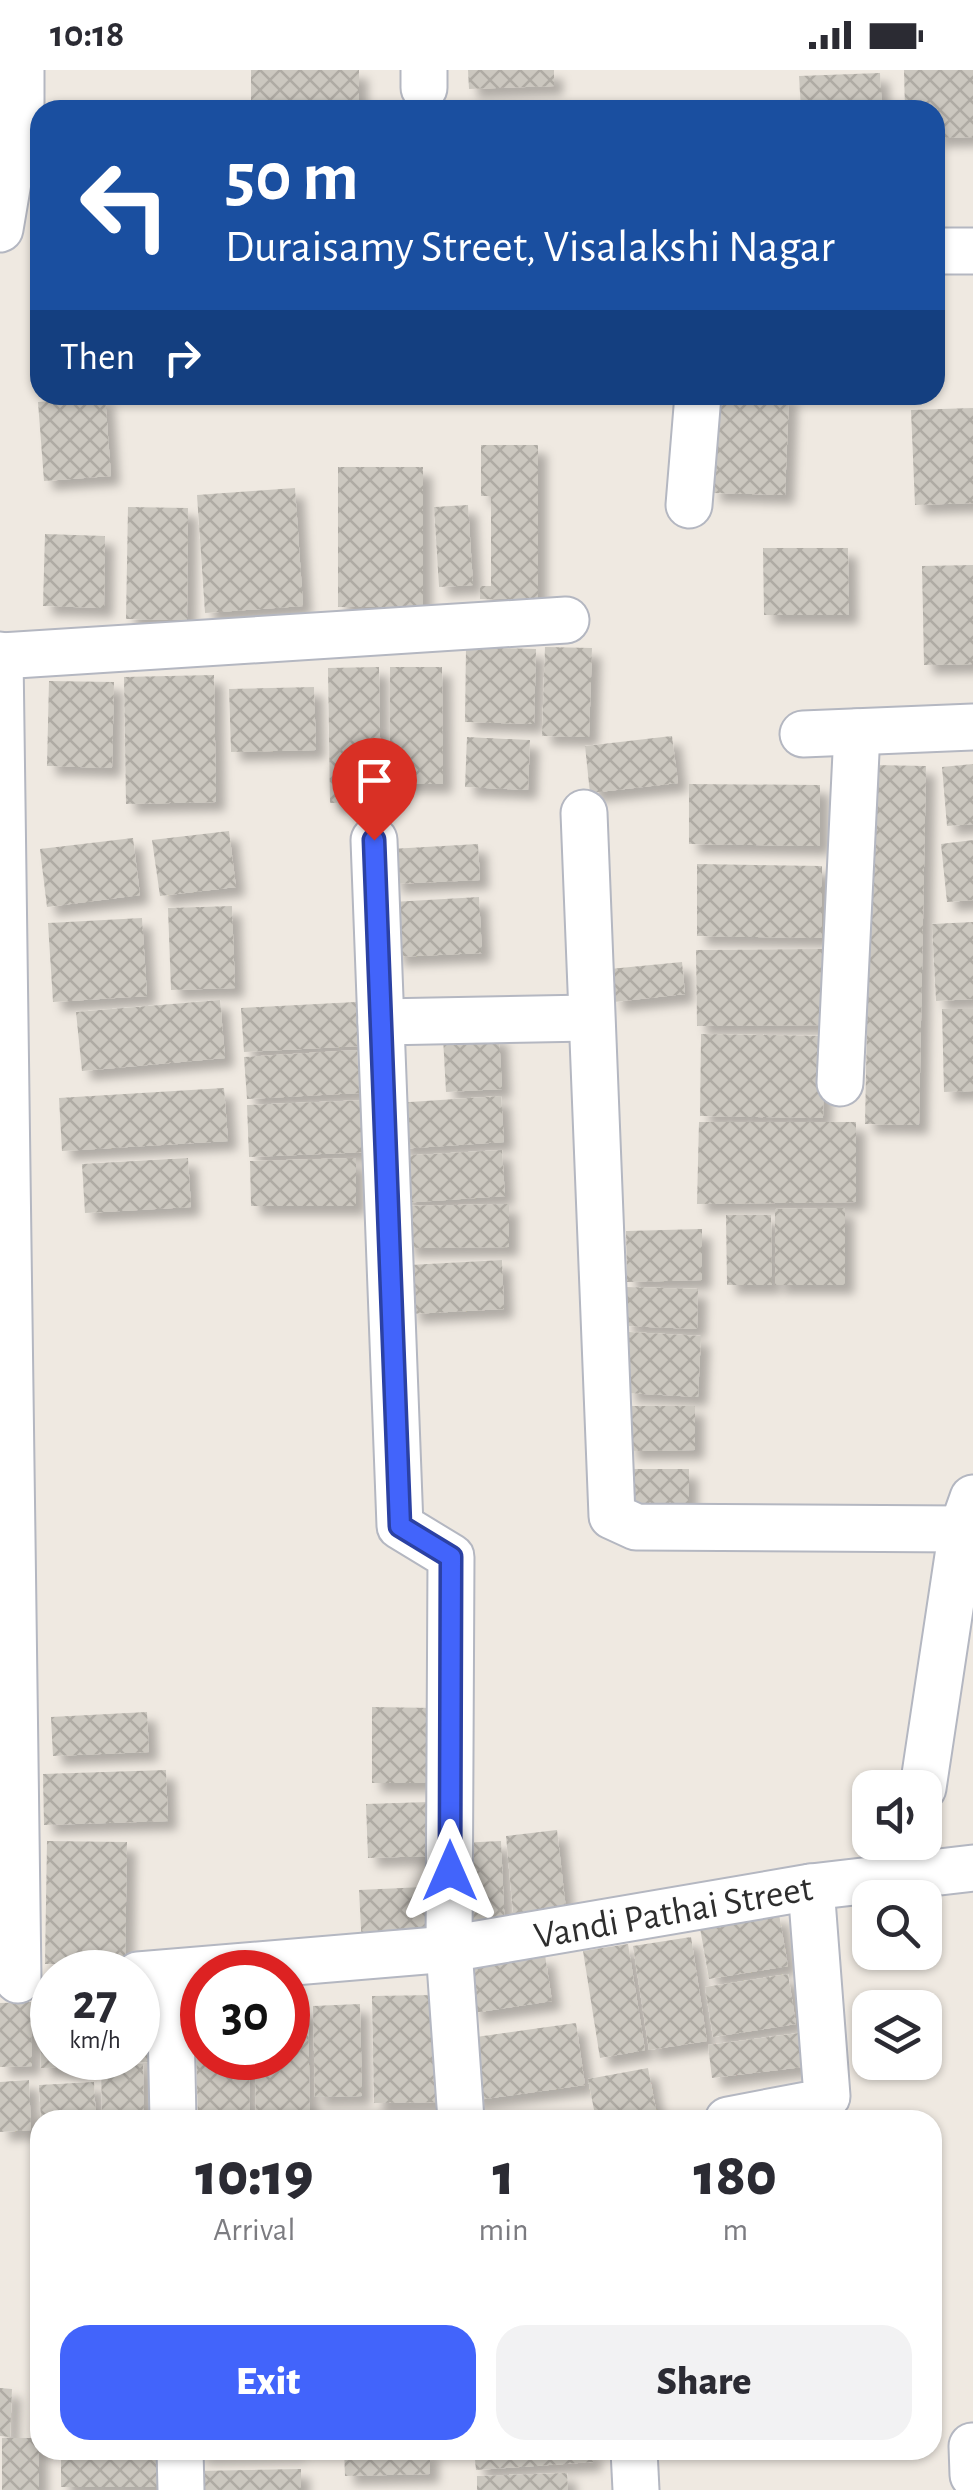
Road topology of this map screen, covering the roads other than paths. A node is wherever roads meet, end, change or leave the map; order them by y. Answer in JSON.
{"nodes":[{"id":1,"x":21,"y":88,"type":"edge"},
{"id":2,"x":0,"y":229,"type":"edge"},
{"id":3,"x":945,"y":252,"type":"edge"},
{"id":4,"x":973,"y":252,"type":"edge"},
{"id":5,"x":697,"y":405,"type":"edge"},
{"id":6,"x":688,"y":505,"type":"dead end"},
{"id":7,"x":566,"y":620,"type":"dead end"},
{"id":8,"x":0,"y":655,"type":"edge"},
{"id":9,"x":973,"y":727,"type":"edge"},
{"id":10,"x":857,"y":732,"type":"junction"},
{"id":11,"x":803,"y":734,"type":"dead end"},
{"id":12,"x":584,"y":813,"type":"dead end"},
{"id":13,"x":374,"y":840,"type":"dead end"},
{"id":14,"x":590,"y":1018,"type":"junction"},
{"id":15,"x":381,"y":1022,"type":"junction"},
{"id":16,"x":840,"y":1083,"type":"dead end"},
{"id":17,"x":968,"y":1514,"type":"edge"},
{"id":18,"x":926,"y":1770,"type":"edge"},
{"id":19,"x":905,"y":1860,"type":"edge"},
{"id":20,"x":924,"y":1860,"type":"edge"},
{"id":21,"x":973,"y":1868,"type":"edge"},
{"id":22,"x":810,"y":1887,"type":"junction"},
{"id":23,"x":450,"y":1949,"type":"junction"},
{"id":24,"x":160,"y":1974,"type":"edge"},
{"id":25,"x":23,"y":1979,"type":"edge"},
{"id":26,"x":160,"y":2021,"type":"edge"},
{"id":27,"x":172,"y":2110,"type":"edge"},
{"id":28,"x":459,"y":2110,"type":"edge"},
{"id":29,"x":780,"y":2110,"type":"edge"},
{"id":30,"x":972,"y":2446,"type":"edge"},
{"id":31,"x":180,"y":2460,"type":"edge"},
{"id":32,"x":634,"y":2460,"type":"edge"},
{"id":33,"x":973,"y":2475,"type":"edge"},
{"id":34,"x":181,"y":2490,"type":"edge"},
{"id":35,"x":636,"y":2490,"type":"edge"}],
"edges":[{"from":1,"to":2,"type":"street"},
{"from":3,"to":4,"type":"street"},
{"from":5,"to":6,"type":"street"},
{"from":7,"to":8,"type":"street"},
{"from":8,"to":25,"type":"street"},
{"from":9,"to":10,"type":"street"},
{"from":10,"to":11,"type":"street"},
{"from":10,"to":16,"type":"street"},
{"from":12,"to":14,"type":"street"},
{"from":13,"to":15,"type":"street"},
{"from":14,"to":15,"type":"street"},
{"from":14,"to":17,"type":"street"},
{"from":15,"to":23,"type":"street"},
{"from":17,"to":18,"type":"street"},
{"from":19,"to":22,"type":"street","name":"Vandi Pathai Street"},
{"from":20,"to":21,"type":"street","name":"Vandi Pathai Street"},
{"from":22,"to":23,"type":"street","name":"Vandi Pathai Street"},
{"from":22,"to":29,"type":"street"},
{"from":23,"to":24,"type":"street","name":"Vandi Pathai Street"},
{"from":23,"to":28,"type":"street"},
{"from":26,"to":27,"type":"street"},
{"from":30,"to":33,"type":"street"},
{"from":31,"to":34,"type":"street"},
{"from":32,"to":35,"type":"street"}]}
